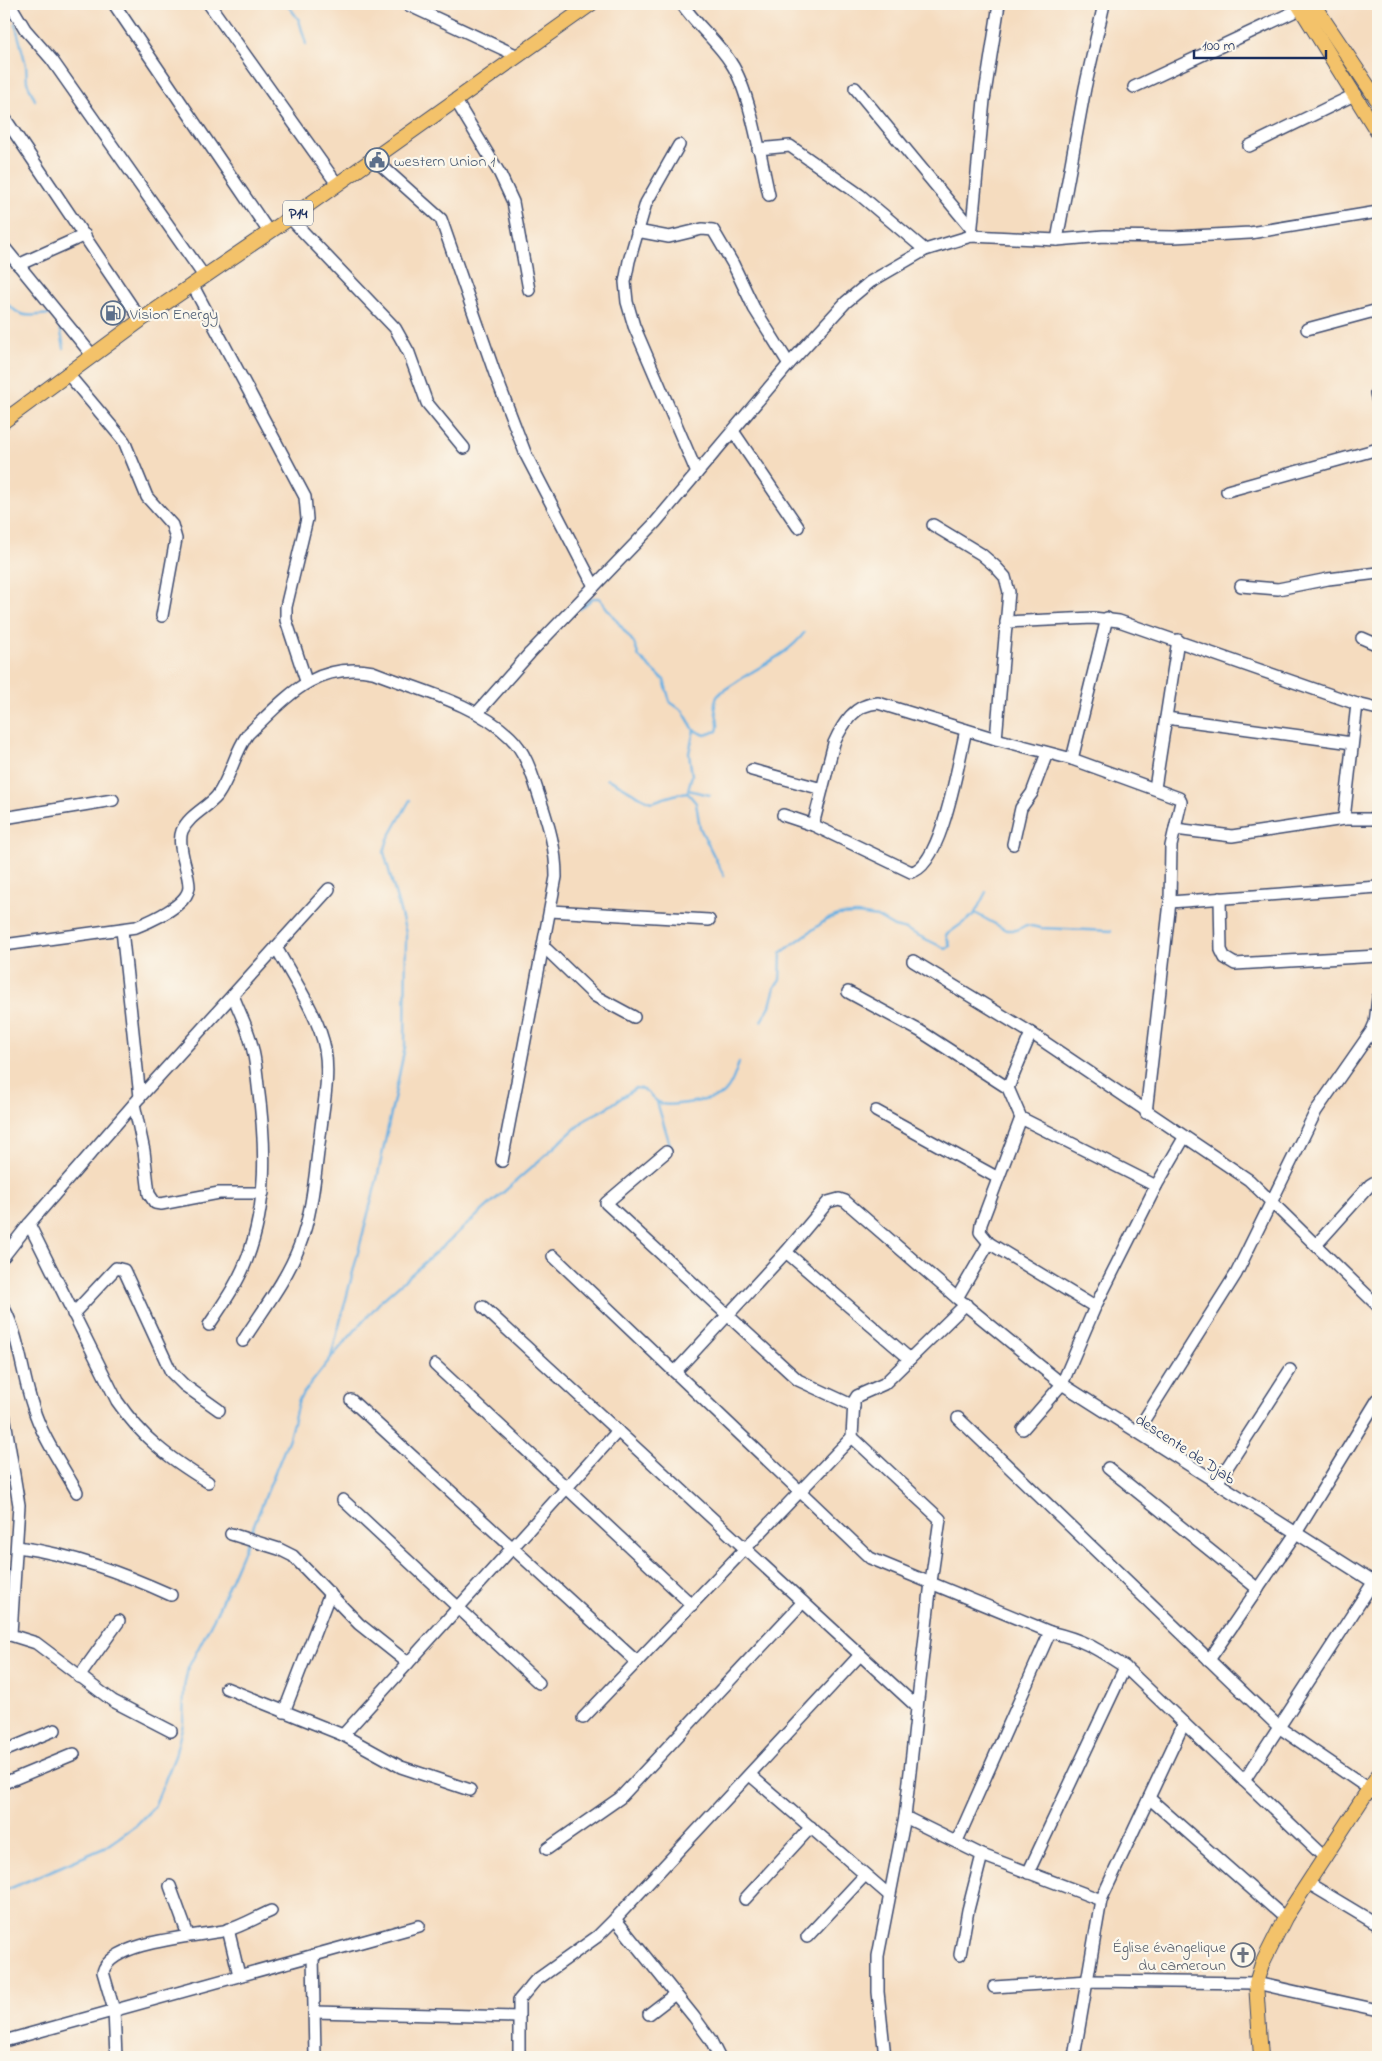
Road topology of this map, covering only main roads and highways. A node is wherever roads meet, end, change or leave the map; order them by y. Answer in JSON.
{"nodes":[{"id":1,"x":591,"y":4,"type":"edge"},
{"id":2,"x":1304,"y":5,"type":"edge"},
{"id":3,"x":1378,"y":101,"type":"edge"},
{"id":4,"x":1378,"y":133,"type":"edge"},
{"id":5,"x":4,"y":421,"type":"edge"},
{"id":6,"x":1378,"y":1775,"type":"edge"},
{"id":7,"x":1374,"y":1792,"type":"edge"},
{"id":8,"x":1261,"y":2057,"type":"edge"}],
"edges":[{"from":1,"to":5,"type":"main road","number":"P14"},
{"from":2,"to":3,"type":"main road"},
{"from":2,"to":4,"type":"main road"},
{"from":6,"to":7,"type":"main road"},
{"from":7,"to":8,"type":"main road"}]}
